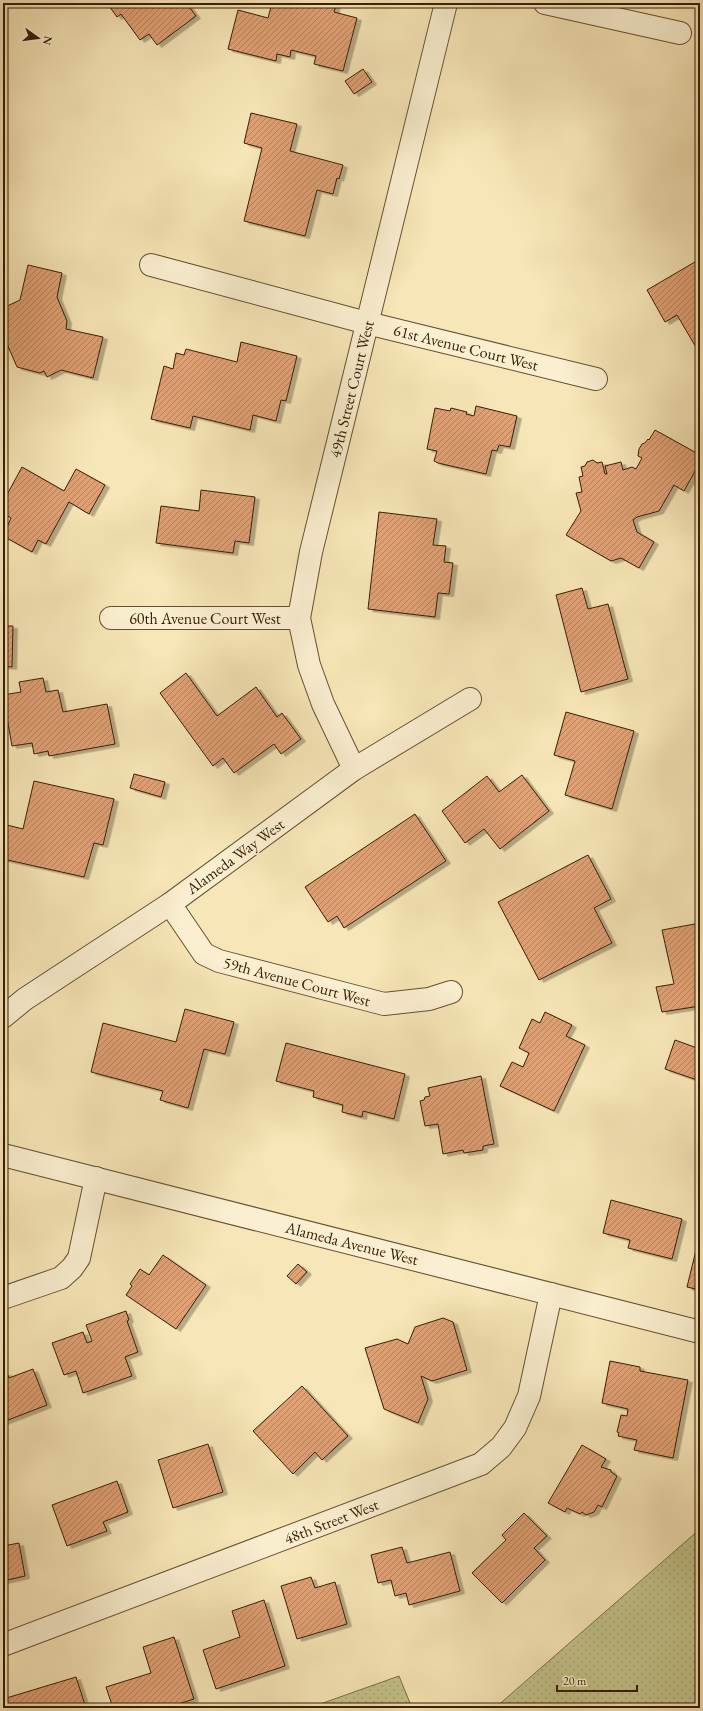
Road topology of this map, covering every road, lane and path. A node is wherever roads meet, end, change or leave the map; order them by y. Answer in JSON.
{"nodes":[{"id":1,"x":446,"y":3,"type":"edge"},
{"id":2,"x":545,"y":3,"type":"edge"},
{"id":3,"x":680,"y":34,"type":"dead end"},
{"id":4,"x":151,"y":265,"type":"dead end"},
{"id":5,"x":367,"y":323,"type":"junction"},
{"id":6,"x":596,"y":379,"type":"dead end"},
{"id":7,"x":110,"y":618,"type":"dead end"},
{"id":8,"x":299,"y":618,"type":"junction"},
{"id":9,"x":470,"y":699,"type":"dead end"},
{"id":10,"x":354,"y":769,"type":"junction"},
{"id":11,"x":170,"y":904,"type":"junction"},
{"id":12,"x":451,"y":992,"type":"dead end"},
{"id":13,"x":3,"y":1017,"type":"edge"},
{"id":14,"x":3,"y":1155,"type":"edge"},
{"id":15,"x":96,"y":1178,"type":"junction"},
{"id":16,"x":551,"y":1294,"type":"junction"},
{"id":17,"x":3,"y":1298,"type":"edge"},
{"id":18,"x":700,"y":1332,"type":"edge"},
{"id":19,"x":3,"y":1645,"type":"edge"}],
"edges":[{"from":1,"to":5,"type":"street","name":"49th Street Court West"},
{"from":2,"to":3,"type":"street"},
{"from":4,"to":5,"type":"street","name":"61st Avenue Court West"},
{"from":5,"to":6,"type":"street","name":"61st Avenue Court West"},
{"from":5,"to":8,"type":"street","name":"49th Street Court West"},
{"from":7,"to":8,"type":"street","name":"60th Avenue Court West"},
{"from":8,"to":10,"type":"street","name":"49th Street Court West"},
{"from":9,"to":10,"type":"street","name":"Alameda Way West"},
{"from":10,"to":11,"type":"street","name":"Alameda Way West"},
{"from":11,"to":12,"type":"street","name":"59th Avenue Court West"},
{"from":11,"to":13,"type":"street","name":"Alameda Way West"},
{"from":14,"to":15,"type":"street","name":"Alameda Avenue West"},
{"from":15,"to":16,"type":"street","name":"Alameda Avenue West"},
{"from":15,"to":17,"type":"street"},
{"from":16,"to":18,"type":"street","name":"Alameda Avenue West"},
{"from":16,"to":19,"type":"street","name":"48th Street West"}]}
